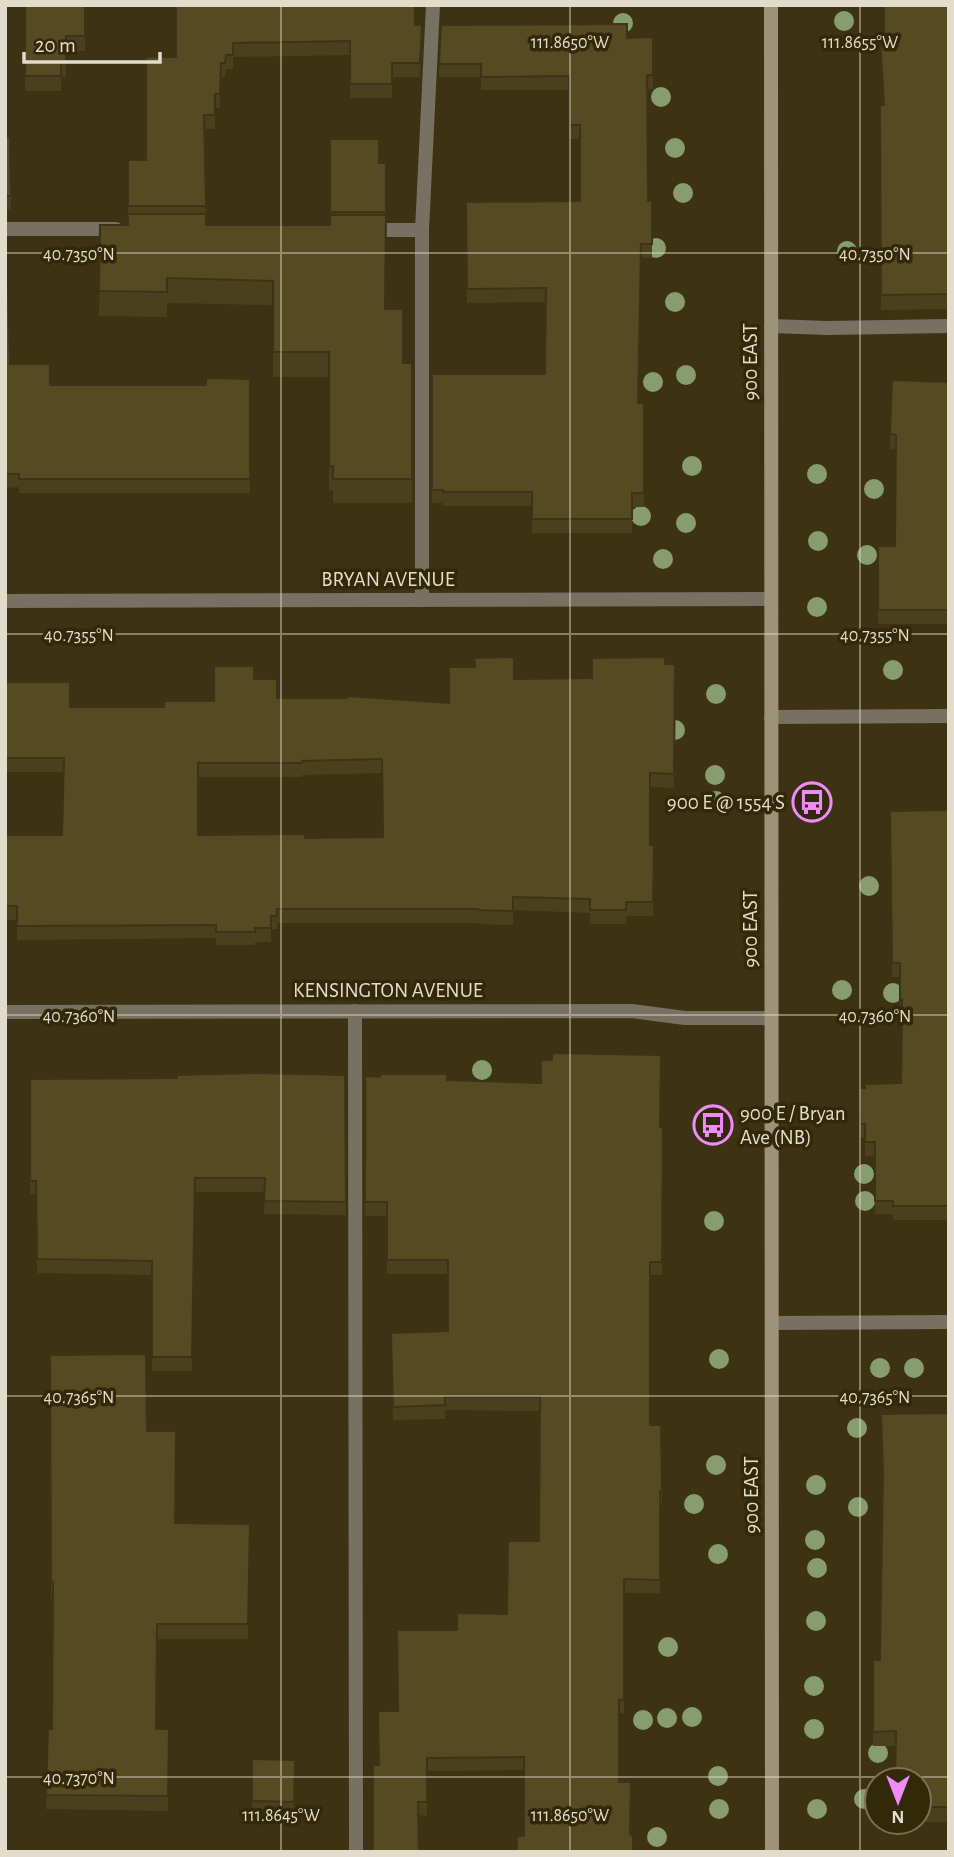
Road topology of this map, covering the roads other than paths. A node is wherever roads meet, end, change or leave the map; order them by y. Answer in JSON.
{"nodes":[{"id":1,"x":433,"y":5,"type":"edge"},
{"id":2,"x":771,"y":5,"type":"edge"},
{"id":3,"x":5,"y":229,"type":"edge"},
{"id":4,"x":130,"y":229,"type":"edge"},
{"id":5,"x":353,"y":230,"type":"edge"},
{"id":6,"x":422,"y":230,"type":"junction"},
{"id":7,"x":771,"y":326,"type":"junction"},
{"id":8,"x":949,"y":326,"type":"edge"},
{"id":9,"x":771,"y":599,"type":"junction"},
{"id":10,"x":422,"y":600,"type":"junction"},
{"id":11,"x":5,"y":601,"type":"edge"},
{"id":12,"x":949,"y":716,"type":"edge"},
{"id":13,"x":771,"y":717,"type":"junction"},
{"id":14,"x":355,"y":1011,"type":"junction"},
{"id":15,"x":5,"y":1012,"type":"edge"},
{"id":16,"x":771,"y":1018,"type":"junction"},
{"id":17,"x":772,"y":1322,"type":"junction"},
{"id":18,"x":949,"y":1322,"type":"edge"},
{"id":19,"x":356,"y":1852,"type":"edge"},
{"id":20,"x":772,"y":1852,"type":"edge"}],
"edges":[{"from":1,"to":6,"type":"street"},
{"from":2,"to":7,"type":"street","name":"900 EAST"},
{"from":3,"to":4,"type":"street"},
{"from":5,"to":6,"type":"street"},
{"from":6,"to":10,"type":"street"},
{"from":7,"to":8,"type":"street"},
{"from":7,"to":9,"type":"street","name":"900 EAST"},
{"from":9,"to":10,"type":"street","name":"BRYAN AVENUE"},
{"from":9,"to":13,"type":"street","name":"900 EAST"},
{"from":10,"to":11,"type":"street","name":"BRYAN AVENUE"},
{"from":12,"to":13,"type":"street"},
{"from":13,"to":16,"type":"street","name":"900 EAST"},
{"from":14,"to":15,"type":"street","name":"KENSINGTON AVENUE"},
{"from":14,"to":16,"type":"street","name":"KENSINGTON AVENUE"},
{"from":14,"to":19,"type":"street"},
{"from":16,"to":17,"type":"street","name":"900 EAST"},
{"from":17,"to":18,"type":"street"},
{"from":17,"to":20,"type":"street","name":"900 EAST"}]}
